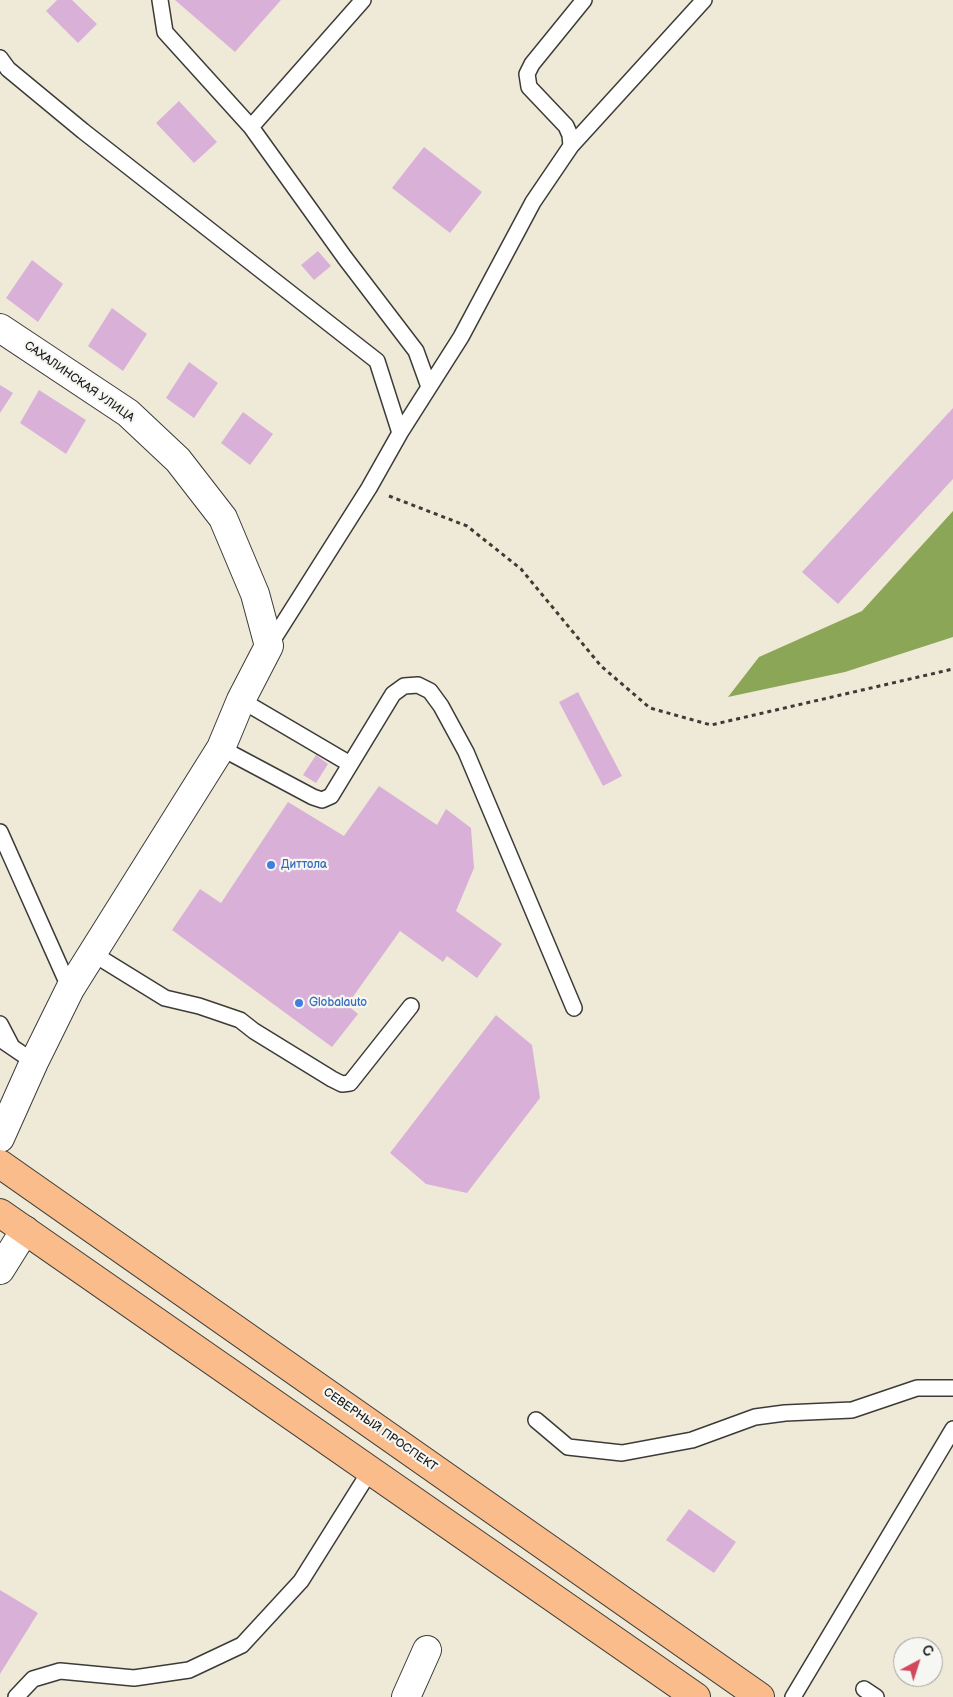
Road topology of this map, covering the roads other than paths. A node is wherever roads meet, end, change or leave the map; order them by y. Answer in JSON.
{"nodes":[{"id":1,"x":160,"y":0,"type":"edge"},
{"id":2,"x":363,"y":0,"type":"edge"},
{"id":3,"x":584,"y":0,"type":"edge"},
{"id":4,"x":704,"y":0,"type":"edge"},
{"id":5,"x":0,"y":58,"type":"edge"},
{"id":6,"x":251,"y":127,"type":"junction"},
{"id":7,"x":571,"y":146,"type":"junction"},
{"id":8,"x":0,"y":328,"type":"edge"},
{"id":9,"x":428,"y":387,"type":"junction"},
{"id":10,"x":400,"y":433,"type":"junction"},
{"id":11,"x":269,"y":646,"type":"junction"},
{"id":12,"x":241,"y":700,"type":"junction"},
{"id":13,"x":221,"y":748,"type":"junction"},
{"id":14,"x":350,"y":764,"type":"junction"},
{"id":15,"x":0,"y":832,"type":"edge"},
{"id":16,"x":92,"y":953,"type":"junction"},
{"id":17,"x":70,"y":989,"type":"junction"},
{"id":18,"x":411,"y":1006,"type":"dead end"},
{"id":19,"x":574,"y":1008,"type":"dead end"},
{"id":20,"x":0,"y":1024,"type":"edge"},
{"id":21,"x":6,"y":1043,"type":"edge"},
{"id":22,"x":34,"y":1062,"type":"junction"},
{"id":23,"x":0,"y":1138,"type":"edge"},
{"id":24,"x":0,"y":1164,"type":"edge"},
{"id":25,"x":0,"y":1213,"type":"edge"},
{"id":26,"x":25,"y":1230,"type":"junction"},
{"id":27,"x":0,"y":1270,"type":"edge"},
{"id":28,"x":953,"y":1388,"type":"edge"},
{"id":29,"x":536,"y":1420,"type":"dead end"},
{"id":30,"x":953,"y":1429,"type":"edge"},
{"id":31,"x":947,"y":1452,"type":"edge"},
{"id":32,"x":370,"y":1471,"type":"junction"},
{"id":33,"x":427,"y":1650,"type":"dead end"},
{"id":34,"x":16,"y":1697,"type":"edge"},
{"id":35,"x":406,"y":1697,"type":"edge"},
{"id":36,"x":696,"y":1697,"type":"edge"},
{"id":37,"x":760,"y":1697,"type":"edge"},
{"id":38,"x":793,"y":1697,"type":"edge"}],
"edges":[{"from":1,"to":6,"type":"lane"},
{"from":2,"to":6,"type":"lane"},
{"from":3,"to":7,"type":"lane"},
{"from":4,"to":7,"type":"lane"},
{"from":5,"to":10,"type":"lane"},
{"from":6,"to":9,"type":"lane"},
{"from":7,"to":9,"type":"lane"},
{"from":8,"to":11,"type":"street","name":"САХАЛИНСКАЯ УЛИЦА"},
{"from":9,"to":10,"type":"lane"},
{"from":10,"to":11,"type":"lane"},
{"from":11,"to":12,"type":"street"},
{"from":12,"to":13,"type":"street"},
{"from":12,"to":14,"type":"lane"},
{"from":13,"to":14,"type":"lane"},
{"from":13,"to":16,"type":"street"},
{"from":14,"to":19,"type":"lane"},
{"from":15,"to":17,"type":"lane"},
{"from":16,"to":17,"type":"street"},
{"from":16,"to":18,"type":"lane"},
{"from":17,"to":22,"type":"street"},
{"from":20,"to":21,"type":"lane"},
{"from":21,"to":22,"type":"lane"},
{"from":22,"to":23,"type":"street"},
{"from":24,"to":37,"type":"main road","name":"СЕВЕРНЫЙ ПРОСПЕКТ"},
{"from":25,"to":26,"type":"main road"},
{"from":26,"to":27,"type":"street"},
{"from":26,"to":32,"type":"main road"},
{"from":28,"to":29,"type":"lane"},
{"from":30,"to":31,"type":"lane"},
{"from":31,"to":38,"type":"lane"},
{"from":32,"to":34,"type":"lane"},
{"from":32,"to":36,"type":"main road"},
{"from":33,"to":35,"type":"street"}]}
